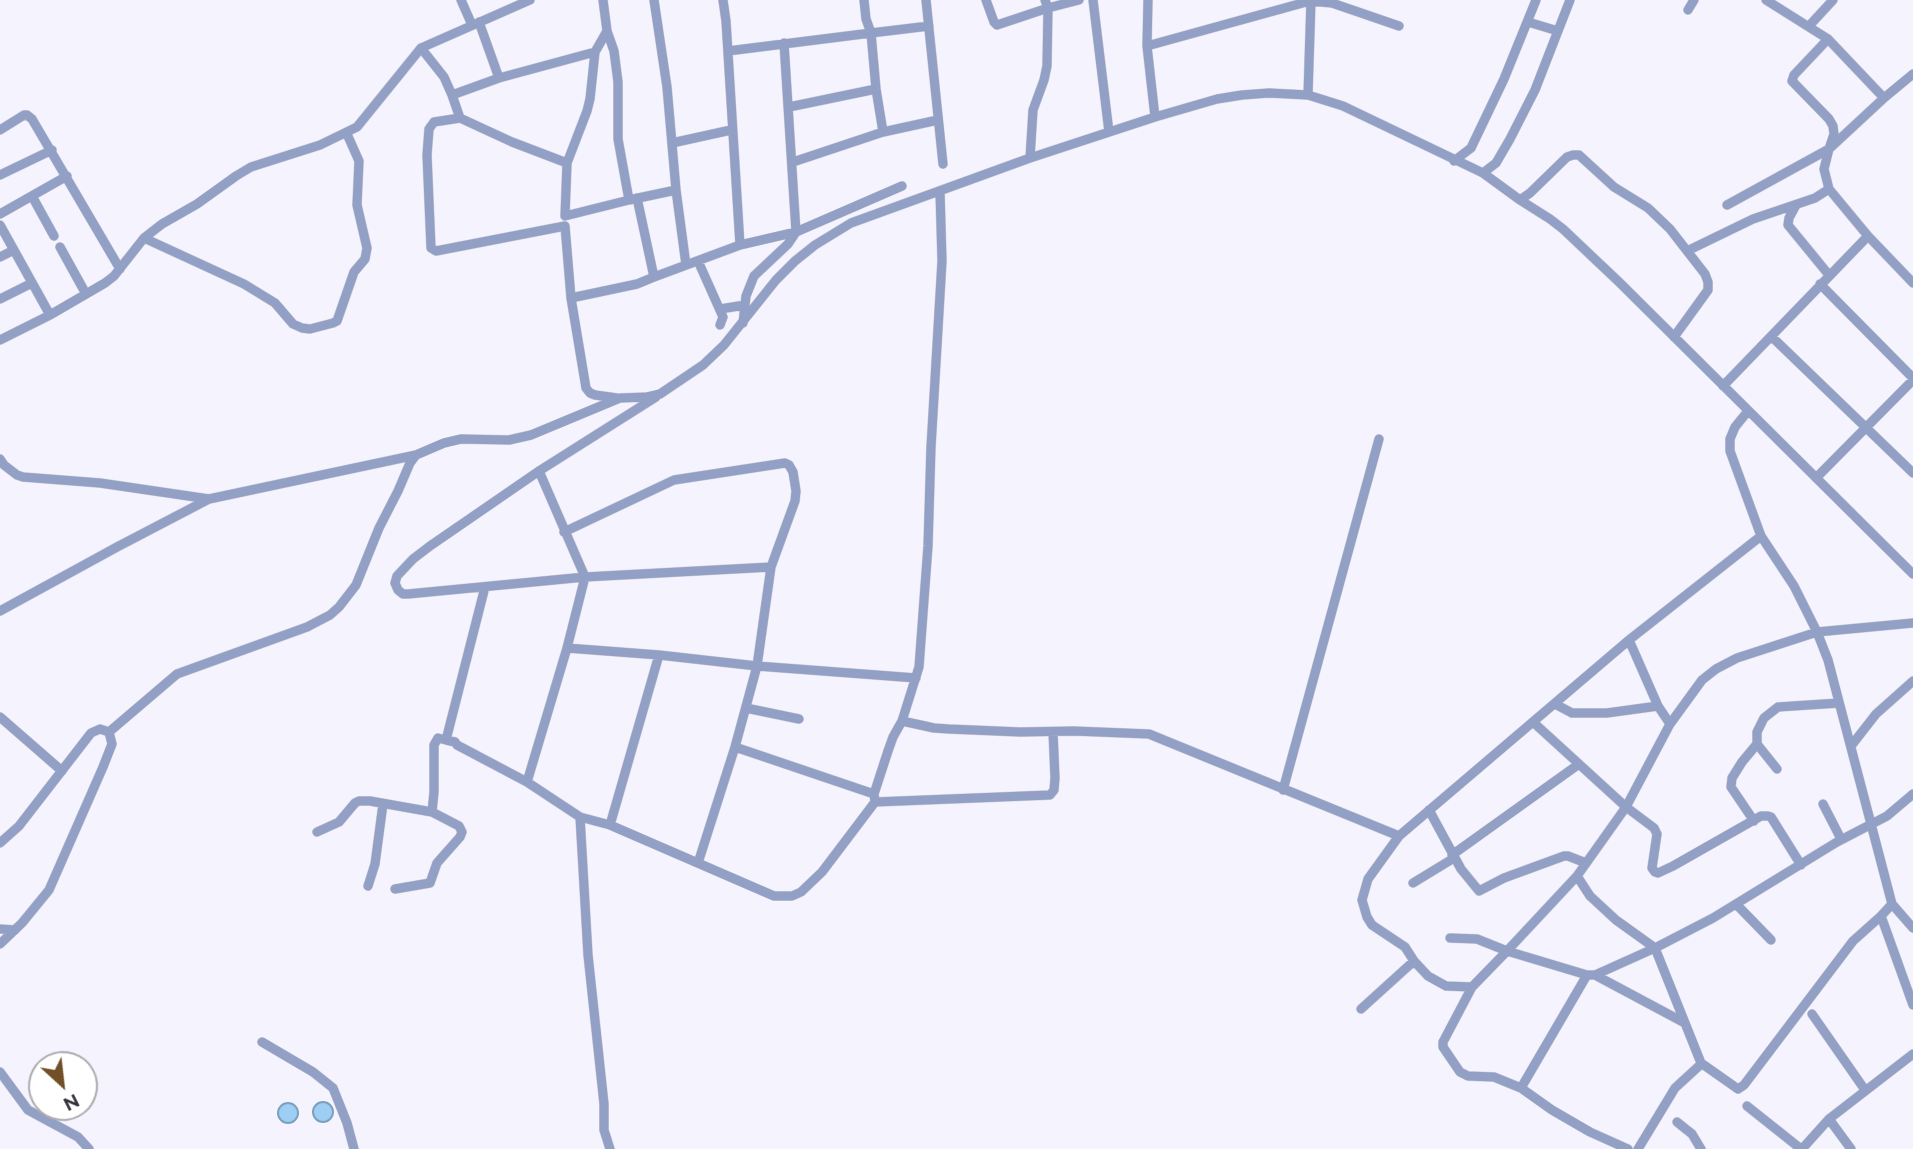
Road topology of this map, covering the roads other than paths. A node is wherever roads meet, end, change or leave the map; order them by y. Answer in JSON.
{"nodes":[{"id":1,"x":461,"y":0,"type":"edge"},
{"id":2,"x":530,"y":0,"type":"edge"},
{"id":3,"x":603,"y":0,"type":"edge"},
{"id":4,"x":654,"y":0,"type":"edge"},
{"id":5,"x":723,"y":0,"type":"edge"},
{"id":6,"x":863,"y":0,"type":"edge"},
{"id":7,"x":926,"y":0,"type":"edge"},
{"id":8,"x":986,"y":0,"type":"edge"},
{"id":9,"x":1079,"y":0,"type":"edge"},
{"id":10,"x":1093,"y":0,"type":"edge"},
{"id":11,"x":1148,"y":0,"type":"edge"},
{"id":12,"x":1536,"y":0,"type":"edge"},
{"id":13,"x":1570,"y":0,"type":"edge"},
{"id":14,"x":1694,"y":0,"type":"edge"},
{"id":15,"x":1766,"y":0,"type":"edge"},
{"id":16,"x":1833,"y":0,"type":"edge"},
{"id":17,"x":1310,"y":1,"type":"edge"},
{"id":18,"x":1046,"y":4,"type":"edge"},
{"id":19,"x":1688,"y":10,"type":"dead end"},
{"id":20,"x":1528,"y":22,"type":"junction"},
{"id":21,"x":475,"y":24,"type":"junction"},
{"id":22,"x":929,"y":26,"type":"junction"},
{"id":23,"x":1399,"y":26,"type":"dead end"},
{"id":24,"x":1809,"y":26,"type":"junction"},
{"id":25,"x":607,"y":31,"type":"junction"},
{"id":26,"x":1558,"y":32,"type":"junction"},
{"id":27,"x":867,"y":33,"type":"junction"},
{"id":28,"x":1828,"y":39,"type":"junction"},
{"id":29,"x":784,"y":43,"type":"junction"},
{"id":30,"x":1146,"y":46,"type":"junction"},
{"id":31,"x":421,"y":48,"type":"junction"},
{"id":32,"x":728,"y":51,"type":"junction"},
{"id":33,"x":595,"y":52,"type":"junction"},
{"id":34,"x":1913,"y":74,"type":"edge"},
{"id":35,"x":499,"y":78,"type":"junction"},
{"id":36,"x":876,"y":89,"type":"junction"},
{"id":37,"x":452,"y":94,"type":"junction"},
{"id":38,"x":1308,"y":95,"type":"junction"},
{"id":39,"x":1884,"y":98,"type":"junction"},
{"id":40,"x":789,"y":107,"type":"junction"},
{"id":41,"x":1155,"y":117,"type":"junction"},
{"id":42,"x":460,"y":118,"type":"junction"},
{"id":43,"x":938,"y":120,"type":"junction"},
{"id":44,"x":0,"y":130,"type":"edge"},
{"id":45,"x":732,"y":130,"type":"junction"},
{"id":46,"x":883,"y":132,"type":"junction"},
{"id":47,"x":1109,"y":132,"type":"junction"},
{"id":48,"x":347,"y":134,"type":"junction"},
{"id":49,"x":672,"y":143,"type":"junction"},
{"id":50,"x":1829,"y":149,"type":"junction"},
{"id":51,"x":52,"y":150,"type":"junction"},
{"id":52,"x":1030,"y":158,"type":"junction"},
{"id":53,"x":1454,"y":160,"type":"junction"},
{"id":54,"x":793,"y":162,"type":"junction"},
{"id":55,"x":567,"y":163,"type":"junction"},
{"id":56,"x":943,"y":164,"type":"dead end"},
{"id":57,"x":1483,"y":173,"type":"junction"},
{"id":58,"x":0,"y":175,"type":"edge"},
{"id":59,"x":67,"y":176,"type":"junction"},
{"id":60,"x":902,"y":186,"type":"dead end"},
{"id":61,"x":676,"y":190,"type":"junction"},
{"id":62,"x":1829,"y":190,"type":"junction"},
{"id":63,"x":940,"y":192,"type":"junction"},
{"id":64,"x":32,"y":196,"type":"junction"},
{"id":65,"x":633,"y":199,"type":"junction"},
{"id":66,"x":1520,"y":200,"type":"junction"},
{"id":67,"x":1727,"y":205,"type":"dead end"},
{"id":68,"x":1796,"y":205,"type":"junction"},
{"id":69,"x":0,"y":214,"type":"edge"},
{"id":70,"x":565,"y":221,"type":"junction"},
{"id":71,"x":0,"y":225,"type":"edge"},
{"id":72,"x":796,"y":232,"type":"junction"},
{"id":73,"x":54,"y":236,"type":"dead end"},
{"id":74,"x":1868,"y":236,"type":"junction"},
{"id":75,"x":144,"y":238,"type":"junction"},
{"id":76,"x":740,"y":245,"type":"junction"},
{"id":77,"x":60,"y":247,"type":"dead end"},
{"id":78,"x":14,"y":250,"type":"junction"},
{"id":79,"x":1687,"y":251,"type":"junction"},
{"id":80,"x":0,"y":257,"type":"edge"},
{"id":81,"x":698,"y":261,"type":"junction"},
{"id":82,"x":686,"y":265,"type":"junction"},
{"id":83,"x":120,"y":268,"type":"junction"},
{"id":84,"x":1829,"y":275,"type":"junction"},
{"id":85,"x":654,"y":277,"type":"junction"},
{"id":86,"x":32,"y":283,"type":"junction"},
{"id":87,"x":1913,"y":283,"type":"edge"},
{"id":88,"x":1820,"y":284,"type":"junction"},
{"id":89,"x":86,"y":294,"type":"junction"},
{"id":90,"x":571,"y":298,"type":"junction"},
{"id":91,"x":0,"y":299,"type":"edge"},
{"id":92,"x":745,"y":305,"type":"junction"},
{"id":93,"x":720,"y":309,"type":"junction"},
{"id":94,"x":50,"y":315,"type":"junction"},
{"id":95,"x":743,"y":323,"type":"junction"},
{"id":96,"x":720,"y":325,"type":"dead end"},
{"id":97,"x":1674,"y":337,"type":"junction"},
{"id":98,"x":1772,"y":337,"type":"junction"},
{"id":99,"x":0,"y":340,"type":"edge"},
{"id":100,"x":1913,"y":379,"type":"edge"},
{"id":101,"x":1723,"y":386,"type":"junction"},
{"id":102,"x":660,"y":394,"type":"junction"},
{"id":103,"x":620,"y":398,"type":"junction"},
{"id":104,"x":1748,"y":411,"type":"junction"},
{"id":105,"x":1867,"y":429,"type":"junction"},
{"id":106,"x":1379,"y":439,"type":"dead end"},
{"id":107,"x":416,"y":455,"type":"junction"},
{"id":108,"x":1,"y":464,"type":"edge"},
{"id":109,"x":539,"y":471,"type":"junction"},
{"id":110,"x":1913,"y":473,"type":"edge"},
{"id":111,"x":1816,"y":478,"type":"junction"},
{"id":112,"x":209,"y":499,"type":"junction"},
{"id":113,"x":564,"y":532,"type":"junction"},
{"id":114,"x":1761,"y":536,"type":"junction"},
{"id":115,"x":771,"y":566,"type":"junction"},
{"id":116,"x":1913,"y":574,"type":"edge"},
{"id":117,"x":584,"y":577,"type":"junction"},
{"id":118,"x":485,"y":587,"type":"junction"},
{"id":119,"x":0,"y":611,"type":"edge"},
{"id":120,"x":1913,"y":623,"type":"edge"},
{"id":121,"x":1817,"y":632,"type":"junction"},
{"id":122,"x":1629,"y":639,"type":"junction"},
{"id":123,"x":567,"y":648,"type":"junction"},
{"id":124,"x":659,"y":655,"type":"junction"},
{"id":125,"x":757,"y":666,"type":"junction"},
{"id":126,"x":916,"y":678,"type":"junction"},
{"id":127,"x":1913,"y":681,"type":"edge"},
{"id":128,"x":1839,"y":703,"type":"junction"},
{"id":129,"x":1555,"y":704,"type":"junction"},
{"id":130,"x":1658,"y":706,"type":"junction"},
{"id":131,"x":747,"y":708,"type":"junction"},
{"id":132,"x":0,"y":717,"type":"edge"},
{"id":133,"x":799,"y":719,"type":"dead end"},
{"id":134,"x":902,"y":721,"type":"junction"},
{"id":135,"x":1533,"y":722,"type":"junction"},
{"id":136,"x":1670,"y":724,"type":"junction"},
{"id":137,"x":109,"y":732,"type":"junction"},
{"id":138,"x":1052,"y":732,"type":"junction"},
{"id":139,"x":446,"y":740,"type":"junction"},
{"id":140,"x":1757,"y":744,"type":"junction"},
{"id":141,"x":1851,"y":746,"type":"junction"},
{"id":142,"x":735,"y":747,"type":"junction"},
{"id":143,"x":1579,"y":764,"type":"junction"},
{"id":144,"x":1777,"y":769,"type":"dead end"},
{"id":145,"x":62,"y":771,"type":"junction"},
{"id":146,"x":527,"y":782,"type":"junction"},
{"id":147,"x":1283,"y":790,"type":"junction"},
{"id":148,"x":1913,"y":794,"type":"edge"},
{"id":149,"x":874,"y":798,"type":"junction"},
{"id":150,"x":383,"y":804,"type":"junction"},
{"id":151,"x":1823,"y":804,"type":"dead end"},
{"id":152,"x":1626,"y":807,"type":"junction"},
{"id":153,"x":1429,"y":810,"type":"junction"},
{"id":154,"x":432,"y":812,"type":"junction"},
{"id":155,"x":580,"y":817,"type":"junction"},
{"id":156,"x":1754,"y":821,"type":"junction"},
{"id":157,"x":610,"y":825,"type":"junction"},
{"id":158,"x":1870,"y":825,"type":"junction"},
{"id":159,"x":317,"y":832,"type":"dead end"},
{"id":160,"x":1399,"y":836,"type":"junction"},
{"id":161,"x":1841,"y":839,"type":"junction"},
{"id":162,"x":0,"y":843,"type":"edge"},
{"id":163,"x":1453,"y":856,"type":"junction"},
{"id":164,"x":698,"y":863,"type":"junction"},
{"id":165,"x":1586,"y":863,"type":"junction"},
{"id":166,"x":1801,"y":865,"type":"junction"},
{"id":167,"x":1577,"y":876,"type":"junction"},
{"id":168,"x":1413,"y":883,"type":"dead end"},
{"id":169,"x":368,"y":886,"type":"dead end"},
{"id":170,"x":395,"y":889,"type":"dead end"},
{"id":171,"x":1892,"y":904,"type":"junction"},
{"id":172,"x":1737,"y":905,"type":"junction"},
{"id":173,"x":1881,"y":916,"type":"junction"},
{"id":174,"x":1913,"y":928,"type":"edge"},
{"id":175,"x":0,"y":929,"type":"edge"},
{"id":176,"x":15,"y":930,"type":"junction"},
{"id":177,"x":1450,"y":937,"type":"dead end"},
{"id":178,"x":1770,"y":940,"type":"dead end"},
{"id":179,"x":0,"y":944,"type":"edge"},
{"id":180,"x":1655,"y":948,"type":"junction"},
{"id":181,"x":1507,"y":951,"type":"junction"},
{"id":182,"x":1414,"y":961,"type":"junction"},
{"id":183,"x":1591,"y":975,"type":"junction"},
{"id":184,"x":1472,"y":988,"type":"junction"},
{"id":185,"x":1913,"y":1005,"type":"edge"},
{"id":186,"x":1361,"y":1009,"type":"dead end"},
{"id":187,"x":1812,"y":1014,"type":"dead end"},
{"id":188,"x":1683,"y":1022,"type":"junction"},
{"id":189,"x":262,"y":1042,"type":"dead end"},
{"id":190,"x":1913,"y":1054,"type":"edge"},
{"id":191,"x":1701,"y":1063,"type":"junction"},
{"id":192,"x":0,"y":1072,"type":"edge"},
{"id":193,"x":1521,"y":1088,"type":"junction"},
{"id":194,"x":1865,"y":1090,"type":"junction"},
{"id":195,"x":1747,"y":1106,"type":"dead end"},
{"id":196,"x":1829,"y":1119,"type":"junction"},
{"id":197,"x":1677,"y":1122,"type":"dead end"},
{"id":198,"x":89,"y":1149,"type":"edge"},
{"id":199,"x":354,"y":1149,"type":"edge"},
{"id":200,"x":610,"y":1149,"type":"edge"},
{"id":201,"x":1628,"y":1149,"type":"edge"},
{"id":202,"x":1638,"y":1149,"type":"edge"},
{"id":203,"x":1701,"y":1149,"type":"edge"},
{"id":204,"x":1801,"y":1149,"type":"edge"},
{"id":205,"x":1851,"y":1149,"type":"edge"}],
"edges":[{"from":1,"to":21,"type":"street"},
{"from":2,"to":21,"type":"street"},
{"from":3,"to":25,"type":"street"},
{"from":4,"to":49,"type":"street"},
{"from":5,"to":32,"type":"street"},
{"from":6,"to":27,"type":"street"},
{"from":7,"to":22,"type":"street"},
{"from":8,"to":18,"type":"street"},
{"from":9,"to":18,"type":"street"},
{"from":10,"to":47,"type":"street"},
{"from":11,"to":30,"type":"street"},
{"from":12,"to":20,"type":"street"},
{"from":13,"to":26,"type":"street"},
{"from":14,"to":19,"type":"street"},
{"from":15,"to":24,"type":"street"},
{"from":16,"to":24,"type":"street"},
{"from":17,"to":23,"type":"street"},
{"from":17,"to":30,"type":"street"},
{"from":17,"to":38,"type":"street"},
{"from":18,"to":52,"type":"street"},
{"from":20,"to":26,"type":"street"},
{"from":20,"to":53,"type":"street"},
{"from":21,"to":31,"type":"street"},
{"from":21,"to":35,"type":"street"},
{"from":22,"to":27,"type":"street"},
{"from":22,"to":43,"type":"street"},
{"from":24,"to":28,"type":"street"},
{"from":25,"to":33,"type":"street"},
{"from":25,"to":65,"type":"street"},
{"from":26,"to":57,"type":"street"},
{"from":27,"to":29,"type":"street"},
{"from":27,"to":36,"type":"street"},
{"from":28,"to":39,"type":"street"},
{"from":28,"to":50,"type":"street"},
{"from":29,"to":32,"type":"street"},
{"from":29,"to":40,"type":"street"},
{"from":30,"to":41,"type":"street"},
{"from":31,"to":37,"type":"street"},
{"from":31,"to":48,"type":"street"},
{"from":32,"to":45,"type":"street"},
{"from":33,"to":35,"type":"street"},
{"from":33,"to":55,"type":"street"},
{"from":34,"to":39,"type":"street"},
{"from":35,"to":37,"type":"street"},
{"from":36,"to":40,"type":"street"},
{"from":36,"to":46,"type":"street"},
{"from":37,"to":42,"type":"street"},
{"from":38,"to":41,"type":"street"},
{"from":38,"to":53,"type":"street"},
{"from":39,"to":50,"type":"street"},
{"from":40,"to":54,"type":"street"},
{"from":41,"to":47,"type":"street"},
{"from":42,"to":55,"type":"street"},
{"from":42,"to":70,"type":"street"},
{"from":43,"to":46,"type":"street"},
{"from":43,"to":56,"type":"street"},
{"from":44,"to":51,"type":"street"},
{"from":45,"to":49,"type":"street"},
{"from":45,"to":76,"type":"street"},
{"from":46,"to":54,"type":"street"},
{"from":47,"to":52,"type":"street"},
{"from":48,"to":75,"type":"street"},
{"from":48,"to":75,"type":"street"},
{"from":49,"to":61,"type":"street"},
{"from":50,"to":62,"type":"street"},
{"from":50,"to":67,"type":"street"},
{"from":51,"to":58,"type":"street"},
{"from":51,"to":59,"type":"street"},
{"from":52,"to":63,"type":"street"},
{"from":53,"to":57,"type":"street"},
{"from":54,"to":72,"type":"street"},
{"from":55,"to":70,"type":"street"},
{"from":57,"to":66,"type":"street"},
{"from":59,"to":64,"type":"street"},
{"from":59,"to":83,"type":"street"},
{"from":60,"to":72,"type":"street"},
{"from":61,"to":65,"type":"street"},
{"from":61,"to":82,"type":"street"},
{"from":62,"to":68,"type":"street"},
{"from":62,"to":74,"type":"street"},
{"from":63,"to":95,"type":"street"},
{"from":63,"to":126,"type":"street"},
{"from":64,"to":69,"type":"street"},
{"from":64,"to":73,"type":"street"},
{"from":65,"to":70,"type":"street"},
{"from":65,"to":85,"type":"street"},
{"from":66,"to":79,"type":"street"},
{"from":66,"to":97,"type":"street"},
{"from":68,"to":79,"type":"street"},
{"from":68,"to":84,"type":"street"},
{"from":70,"to":90,"type":"street"},
{"from":71,"to":78,"type":"street"},
{"from":72,"to":76,"type":"street"},
{"from":72,"to":92,"type":"street"},
{"from":74,"to":84,"type":"street"},
{"from":74,"to":87,"type":"street"},
{"from":75,"to":83,"type":"street"},
{"from":76,"to":81,"type":"street"},
{"from":77,"to":89,"type":"street"},
{"from":78,"to":80,"type":"street"},
{"from":78,"to":86,"type":"street"},
{"from":79,"to":97,"type":"street"},
{"from":81,"to":82,"type":"street"},
{"from":81,"to":93,"type":"street"},
{"from":82,"to":85,"type":"street"},
{"from":83,"to":89,"type":"street"},
{"from":84,"to":88,"type":"street"},
{"from":85,"to":90,"type":"street"},
{"from":86,"to":91,"type":"street"},
{"from":86,"to":94,"type":"street"},
{"from":88,"to":98,"type":"street"},
{"from":88,"to":100,"type":"street"},
{"from":89,"to":94,"type":"street"},
{"from":90,"to":103,"type":"street"},
{"from":92,"to":93,"type":"street"},
{"from":92,"to":95,"type":"street"},
{"from":93,"to":96,"type":"street"},
{"from":94,"to":99,"type":"street"},
{"from":95,"to":102,"type":"street"},
{"from":97,"to":101,"type":"street"},
{"from":98,"to":101,"type":"street"},
{"from":98,"to":105,"type":"street"},
{"from":100,"to":105,"type":"street"},
{"from":101,"to":104,"type":"street"},
{"from":102,"to":103,"type":"street"},
{"from":102,"to":109,"type":"street"},
{"from":103,"to":107,"type":"street"},
{"from":104,"to":111,"type":"street"},
{"from":104,"to":114,"type":"street"},
{"from":105,"to":110,"type":"street"},
{"from":105,"to":111,"type":"street"},
{"from":106,"to":147,"type":"street"},
{"from":107,"to":112,"type":"street"},
{"from":107,"to":137,"type":"street"},
{"from":108,"to":112,"type":"street"},
{"from":109,"to":113,"type":"street"},
{"from":109,"to":118,"type":"street"},
{"from":111,"to":116,"type":"street"},
{"from":112,"to":119,"type":"street"},
{"from":113,"to":115,"type":"street"},
{"from":113,"to":117,"type":"street"},
{"from":114,"to":121,"type":"street"},
{"from":114,"to":122,"type":"street"},
{"from":115,"to":117,"type":"street"},
{"from":115,"to":125,"type":"street"},
{"from":117,"to":118,"type":"street"},
{"from":117,"to":123,"type":"street"},
{"from":118,"to":139,"type":"street"},
{"from":120,"to":121,"type":"street"},
{"from":121,"to":128,"type":"street"},
{"from":121,"to":136,"type":"street"},
{"from":122,"to":129,"type":"street"},
{"from":122,"to":130,"type":"street"},
{"from":123,"to":124,"type":"street"},
{"from":123,"to":146,"type":"street"},
{"from":124,"to":125,"type":"street"},
{"from":124,"to":157,"type":"street"},
{"from":125,"to":126,"type":"street"},
{"from":125,"to":131,"type":"street"},
{"from":126,"to":134,"type":"street"},
{"from":127,"to":141,"type":"street"},
{"from":128,"to":140,"type":"street"},
{"from":128,"to":141,"type":"street"},
{"from":129,"to":130,"type":"street"},
{"from":129,"to":135,"type":"street"},
{"from":130,"to":136,"type":"street"},
{"from":131,"to":133,"type":"street"},
{"from":131,"to":142,"type":"street"},
{"from":132,"to":145,"type":"street"},
{"from":134,"to":138,"type":"street"},
{"from":134,"to":149,"type":"street"},
{"from":135,"to":143,"type":"street"},
{"from":135,"to":153,"type":"street"},
{"from":136,"to":152,"type":"street"},
{"from":137,"to":145,"type":"street"},
{"from":137,"to":176,"type":"street"},
{"from":138,"to":147,"type":"street"},
{"from":138,"to":149,"type":"street"},
{"from":139,"to":146,"type":"street"},
{"from":139,"to":154,"type":"street"},
{"from":140,"to":144,"type":"street"},
{"from":140,"to":156,"type":"street"},
{"from":141,"to":158,"type":"street"},
{"from":142,"to":149,"type":"street"},
{"from":142,"to":164,"type":"street"},
{"from":143,"to":152,"type":"street"},
{"from":143,"to":163,"type":"street"},
{"from":145,"to":162,"type":"street"},
{"from":146,"to":155,"type":"street"},
{"from":147,"to":160,"type":"street"},
{"from":148,"to":158,"type":"street"},
{"from":149,"to":164,"type":"street"},
{"from":150,"to":154,"type":"street"},
{"from":150,"to":159,"type":"street"},
{"from":150,"to":169,"type":"street"},
{"from":151,"to":161,"type":"street"},
{"from":152,"to":156,"type":"street"},
{"from":152,"to":165,"type":"street"},
{"from":153,"to":160,"type":"street"},
{"from":153,"to":163,"type":"street"},
{"from":154,"to":170,"type":"street"},
{"from":155,"to":157,"type":"street"},
{"from":155,"to":200,"type":"street"},
{"from":156,"to":166,"type":"street"},
{"from":157,"to":164,"type":"street"},
{"from":158,"to":161,"type":"street"},
{"from":158,"to":171,"type":"street"},
{"from":160,"to":182,"type":"street"},
{"from":161,"to":166,"type":"street"},
{"from":163,"to":165,"type":"street"},
{"from":163,"to":168,"type":"street"},
{"from":165,"to":167,"type":"street"},
{"from":166,"to":172,"type":"street"},
{"from":167,"to":180,"type":"street"},
{"from":167,"to":181,"type":"street"},
{"from":171,"to":173,"type":"street"},
{"from":171,"to":174,"type":"street"},
{"from":172,"to":178,"type":"street"},
{"from":172,"to":180,"type":"street"},
{"from":173,"to":185,"type":"street"},
{"from":173,"to":191,"type":"street"},
{"from":175,"to":176,"type":"street"},
{"from":176,"to":179,"type":"street"},
{"from":177,"to":181,"type":"street"},
{"from":180,"to":183,"type":"street"},
{"from":180,"to":188,"type":"street"},
{"from":181,"to":183,"type":"street"},
{"from":181,"to":184,"type":"street"},
{"from":182,"to":184,"type":"street"},
{"from":182,"to":186,"type":"street"},
{"from":183,"to":188,"type":"street"},
{"from":183,"to":193,"type":"street"},
{"from":184,"to":193,"type":"street"},
{"from":187,"to":194,"type":"street"},
{"from":188,"to":191,"type":"street"},
{"from":189,"to":199,"type":"street"},
{"from":190,"to":194,"type":"street"},
{"from":191,"to":202,"type":"street"},
{"from":192,"to":198,"type":"street"},
{"from":193,"to":201,"type":"street"},
{"from":194,"to":196,"type":"street"},
{"from":195,"to":204,"type":"street"},
{"from":196,"to":204,"type":"street"},
{"from":196,"to":205,"type":"street"},
{"from":197,"to":203,"type":"street"}]}
